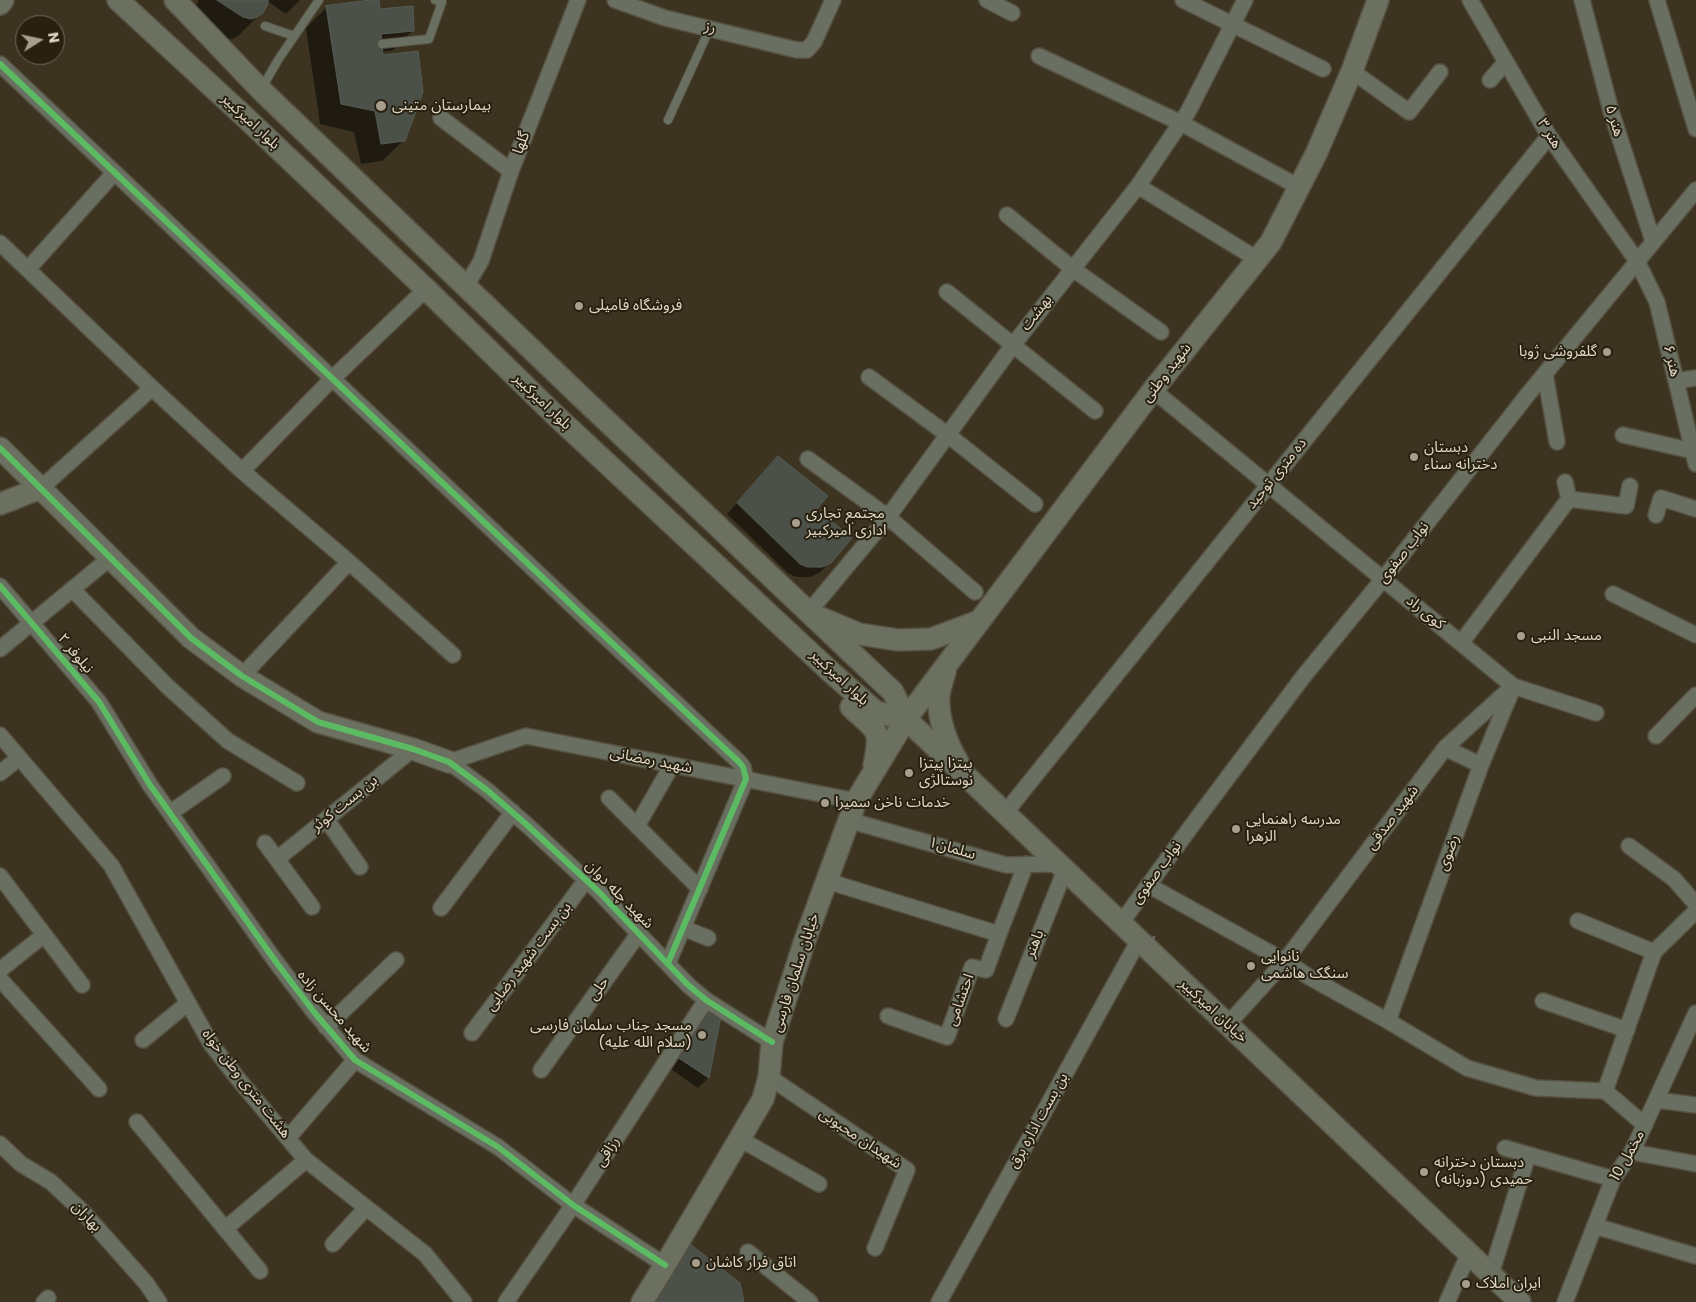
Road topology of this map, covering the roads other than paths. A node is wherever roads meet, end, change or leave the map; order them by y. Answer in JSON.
{"nodes":[{"id":1,"x":3,"y":0,"type":"edge"},
{"id":2,"x":118,"y":0,"type":"edge"},
{"id":3,"x":175,"y":0,"type":"edge"},
{"id":4,"x":319,"y":0,"type":"edge"},
{"id":5,"x":435,"y":0,"type":"edge"},
{"id":6,"x":578,"y":0,"type":"edge"},
{"id":7,"x":614,"y":0,"type":"edge"},
{"id":8,"x":833,"y":0,"type":"edge"},
{"id":9,"x":987,"y":0,"type":"edge"},
{"id":10,"x":1183,"y":0,"type":"edge"},
{"id":11,"x":1245,"y":0,"type":"edge"},
{"id":12,"x":1378,"y":0,"type":"edge"},
{"id":13,"x":1470,"y":0,"type":"edge"},
{"id":14,"x":1582,"y":0,"type":"edge"},
{"id":15,"x":1657,"y":0,"type":"edge"},
{"id":16,"x":0,"y":4,"type":"edge"},
{"id":17,"x":1012,"y":13,"type":"dead end"},
{"id":18,"x":1232,"y":24,"type":"junction"},
{"id":19,"x":265,"y":26,"type":"dead end"},
{"id":20,"x":710,"y":28,"type":"junction"},
{"id":21,"x":294,"y":36,"type":"junction"},
{"id":22,"x":382,"y":44,"type":"dead end"},
{"id":23,"x":1039,"y":56,"type":"dead end"},
{"id":24,"x":1506,"y":62,"type":"junction"},
{"id":25,"x":0,"y":64,"type":"edge"},
{"id":26,"x":1323,"y":69,"type":"dead end"},
{"id":27,"x":1352,"y":71,"type":"junction"},
{"id":28,"x":1440,"y":72,"type":"dead end"},
{"id":29,"x":1490,"y":80,"type":"dead end"},
{"id":30,"x":261,"y":90,"type":"junction"},
{"id":31,"x":441,"y":118,"type":"dead end"},
{"id":32,"x":668,"y":120,"type":"dead end"},
{"id":33,"x":1180,"y":124,"type":"junction"},
{"id":34,"x":1696,"y":129,"type":"edge"},
{"id":35,"x":1549,"y":136,"type":"junction"},
{"id":36,"x":511,"y":171,"type":"junction"},
{"id":37,"x":114,"y":173,"type":"junction"},
{"id":38,"x":1138,"y":186,"type":"junction"},
{"id":39,"x":1299,"y":187,"type":"junction"},
{"id":40,"x":1696,"y":190,"type":"edge"},
{"id":41,"x":1007,"y":214,"type":"dead end"},
{"id":42,"x":1653,"y":241,"type":"junction"},
{"id":43,"x":0,"y":243,"type":"edge"},
{"id":44,"x":1257,"y":259,"type":"junction"},
{"id":45,"x":1637,"y":261,"type":"junction"},
{"id":46,"x":28,"y":269,"type":"junction"},
{"id":47,"x":1073,"y":269,"type":"junction"},
{"id":48,"x":466,"y":286,"type":"junction"},
{"id":49,"x":426,"y":289,"type":"junction"},
{"id":50,"x":947,"y":292,"type":"dead end"},
{"id":51,"x":1161,"y":332,"type":"dead end"},
{"id":52,"x":1013,"y":345,"type":"junction"},
{"id":53,"x":1545,"y":374,"type":"junction"},
{"id":54,"x":869,"y":376,"type":"dead end"},
{"id":55,"x":333,"y":378,"type":"junction"},
{"id":56,"x":1696,"y":378,"type":"edge"},
{"id":57,"x":1676,"y":381,"type":"junction"},
{"id":58,"x":152,"y":388,"type":"junction"},
{"id":59,"x":1153,"y":390,"type":"junction"},
{"id":60,"x":576,"y":392,"type":"junction"},
{"id":61,"x":1095,"y":411,"type":"dead end"},
{"id":62,"x":555,"y":415,"type":"junction"},
{"id":63,"x":948,"y":435,"type":"junction"},
{"id":64,"x":1623,"y":435,"type":"dead end"},
{"id":65,"x":1557,"y":442,"type":"dead end"},
{"id":66,"x":0,"y":448,"type":"edge"},
{"id":67,"x":1694,"y":457,"type":"edge"},
{"id":68,"x":808,"y":459,"type":"dead end"},
{"id":69,"x":242,"y":471,"type":"junction"},
{"id":70,"x":1565,"y":482,"type":"dead end"},
{"id":71,"x":1268,"y":484,"type":"junction"},
{"id":72,"x":1630,"y":486,"type":"dead end"},
{"id":73,"x":40,"y":488,"type":"junction"},
{"id":74,"x":1569,"y":499,"type":"junction"},
{"id":75,"x":0,"y":504,"type":"edge"},
{"id":76,"x":1035,"y":504,"type":"dead end"},
{"id":77,"x":1696,"y":509,"type":"edge"},
{"id":78,"x":1656,"y":515,"type":"dead end"},
{"id":79,"x":888,"y":517,"type":"junction"},
{"id":80,"x":110,"y":558,"type":"junction"},
{"id":81,"x":349,"y":562,"type":"junction"},
{"id":82,"x":1383,"y":579,"type":"junction"},
{"id":83,"x":0,"y":586,"type":"edge"},
{"id":84,"x":72,"y":589,"type":"junction"},
{"id":85,"x":975,"y":592,"type":"dead end"},
{"id":86,"x":1613,"y":594,"type":"dead end"},
{"id":87,"x":808,"y":613,"type":"junction"},
{"id":88,"x":979,"y":621,"type":"junction"},
{"id":89,"x":32,"y":622,"type":"junction"},
{"id":90,"x":1696,"y":635,"type":"edge"},
{"id":91,"x":1461,"y":643,"type":"junction"},
{"id":92,"x":0,"y":649,"type":"edge"},
{"id":93,"x":453,"y":655,"type":"dead end"},
{"id":94,"x":948,"y":663,"type":"junction"},
{"id":95,"x":832,"y":673,"type":"junction"},
{"id":96,"x":242,"y":676,"type":"junction"},
{"id":97,"x":1513,"y":686,"type":"junction"},
{"id":98,"x":1696,"y":695,"type":"edge"},
{"id":99,"x":99,"y":702,"type":"joint"},
{"id":100,"x":1596,"y":713,"type":"dead end"},
{"id":101,"x":906,"y":719,"type":"junction"},
{"id":102,"x":0,"y":735,"type":"edge"},
{"id":103,"x":1656,"y":736,"type":"dead end"},
{"id":104,"x":1445,"y":748,"type":"junction"},
{"id":105,"x":414,"y":749,"type":"junction"},
{"id":106,"x":19,"y":758,"type":"junction"},
{"id":107,"x":449,"y":762,"type":"junction"},
{"id":108,"x":672,"y":765,"type":"junction"},
{"id":109,"x":1482,"y":765,"type":"junction"},
{"id":110,"x":0,"y":773,"type":"edge"},
{"id":111,"x":872,"y":775,"type":"junction"},
{"id":112,"x":223,"y":776,"type":"dead end"},
{"id":113,"x":968,"y":777,"type":"junction"},
{"id":114,"x":746,"y":780,"type":"junction"},
{"id":115,"x":296,"y":783,"type":"dead end"},
{"id":116,"x":609,"y":798,"type":"dead end"},
{"id":117,"x":852,"y":810,"type":"junction"},
{"id":118,"x":513,"y":812,"type":"junction"},
{"id":119,"x":170,"y":813,"type":"junction"},
{"id":120,"x":1005,"y":813,"type":"junction"},
{"id":121,"x":326,"y":819,"type":"junction"},
{"id":122,"x":637,"y":826,"type":"junction"},
{"id":123,"x":265,"y":843,"type":"dead end"},
{"id":124,"x":1629,"y":846,"type":"dead end"},
{"id":125,"x":277,"y":859,"type":"junction"},
{"id":126,"x":1026,"y":864,"type":"junction"},
{"id":127,"x":360,"y":867,"type":"dead end"},
{"id":128,"x":1062,"y":867,"type":"junction"},
{"id":129,"x":0,"y":876,"type":"edge"},
{"id":130,"x":586,"y":880,"type":"junction"},
{"id":131,"x":827,"y":881,"type":"junction"},
{"id":132,"x":1148,"y":885,"type":"junction"},
{"id":133,"x":700,"y":889,"type":"junction"},
{"id":134,"x":1696,"y":904,"type":"edge"},
{"id":135,"x":312,"y":907,"type":"dead end"},
{"id":136,"x":441,"y":908,"type":"dead end"},
{"id":137,"x":1696,"y":911,"type":"edge"},
{"id":138,"x":1578,"y":921,"type":"dead end"},
{"id":139,"x":1121,"y":923,"type":"junction"},
{"id":140,"x":683,"y":928,"type":"junction"},
{"id":141,"x":639,"y":933,"type":"junction"},
{"id":142,"x":44,"y":934,"type":"junction"},
{"id":143,"x":998,"y":934,"type":"junction"},
{"id":144,"x":708,"y":938,"type":"dead end"},
{"id":145,"x":1144,"y":944,"type":"junction"},
{"id":146,"x":1654,"y":952,"type":"junction"},
{"id":147,"x":396,"y":960,"type":"dead end"},
{"id":148,"x":1285,"y":961,"type":"junction"},
{"id":149,"x":668,"y":963,"type":"junction"},
{"id":150,"x":0,"y":970,"type":"edge"},
{"id":151,"x":0,"y":979,"type":"edge"},
{"id":152,"x":82,"y":984,"type":"dead end"},
{"id":153,"x":706,"y":1000,"type":"junction"},
{"id":154,"x":1543,"y":1000,"type":"dead end"},
{"id":155,"x":188,"y":1003,"type":"junction"},
{"id":156,"x":1696,"y":1013,"type":"edge"},
{"id":157,"x":888,"y":1016,"type":"dead end"},
{"id":158,"x":1006,"y":1019,"type":"dead end"},
{"id":159,"x":1388,"y":1021,"type":"junction"},
{"id":160,"x":1228,"y":1024,"type":"junction"},
{"id":161,"x":326,"y":1027,"type":"junction"},
{"id":162,"x":1627,"y":1030,"type":"junction"},
{"id":163,"x":472,"y":1033,"type":"dead end"},
{"id":164,"x":1691,"y":1036,"type":"edge"},
{"id":165,"x":143,"y":1040,"type":"dead end"},
{"id":166,"x":772,"y":1042,"type":"junction"},
{"id":167,"x":354,"y":1060,"type":"junction"},
{"id":168,"x":542,"y":1070,"type":"dead end"},
{"id":169,"x":769,"y":1077,"type":"junction"},
{"id":170,"x":98,"y":1089,"type":"dead end"},
{"id":171,"x":1606,"y":1091,"type":"junction"},
{"id":172,"x":1656,"y":1100,"type":"junction"},
{"id":173,"x":1696,"y":1105,"type":"edge"},
{"id":174,"x":137,"y":1122,"type":"dead end"},
{"id":175,"x":1645,"y":1125,"type":"junction"},
{"id":176,"x":288,"y":1138,"type":"junction"},
{"id":177,"x":740,"y":1139,"type":"junction"},
{"id":178,"x":0,"y":1144,"type":"edge"},
{"id":179,"x":1505,"y":1148,"type":"dead end"},
{"id":180,"x":1632,"y":1152,"type":"junction"},
{"id":181,"x":1528,"y":1155,"type":"junction"},
{"id":182,"x":306,"y":1160,"type":"junction"},
{"id":183,"x":1696,"y":1164,"type":"edge"},
{"id":184,"x":1613,"y":1179,"type":"junction"},
{"id":185,"x":820,"y":1184,"type":"dead end"},
{"id":186,"x":573,"y":1205,"type":"junction"},
{"id":187,"x":366,"y":1208,"type":"junction"},
{"id":188,"x":1595,"y":1226,"type":"junction"},
{"id":189,"x":226,"y":1229,"type":"junction"},
{"id":190,"x":333,"y":1244,"type":"dead end"},
{"id":191,"x":875,"y":1248,"type":"dead end"},
{"id":192,"x":748,"y":1252,"type":"dead end"},
{"id":193,"x":1469,"y":1253,"type":"junction"},
{"id":194,"x":1696,"y":1256,"type":"edge"},
{"id":195,"x":665,"y":1265,"type":"junction"},
{"id":196,"x":260,"y":1271,"type":"dead end"},
{"id":197,"x":1491,"y":1274,"type":"junction"},
{"id":198,"x":159,"y":1302,"type":"edge"},
{"id":199,"x":464,"y":1302,"type":"edge"},
{"id":200,"x":506,"y":1302,"type":"edge"},
{"id":201,"x":642,"y":1302,"type":"edge"},
{"id":202,"x":810,"y":1302,"type":"edge"},
{"id":203,"x":939,"y":1302,"type":"edge"},
{"id":204,"x":1447,"y":1302,"type":"edge"},
{"id":205,"x":1520,"y":1302,"type":"edge"},
{"id":206,"x":1565,"y":1302,"type":"edge"}],
"edges":[{"from":1,"to":16,"type":"main road"},
{"from":2,"to":49,"type":"main road","name":"بلوار امیرکبیر"},
{"from":3,"to":30,"type":"main road","name":"بلوار امیرکبیر"},
{"from":4,"to":21,"type":"lane"},
{"from":5,"to":22,"type":"lane"},
{"from":6,"to":36,"type":"street","name":"گلها"},
{"from":7,"to":20,"type":"street","name":"رز"},
{"from":8,"to":20,"type":"street","name":"رز"},
{"from":9,"to":17,"type":"street"},
{"from":10,"to":18,"type":"street"},
{"from":11,"to":18,"type":"street","name":"بهشت"},
{"from":12,"to":27,"type":"main road","name":"شهید وطنی"},
{"from":13,"to":24,"type":"street","name":"هنر ۳"},
{"from":14,"to":42,"type":"street","name":"هنر ۵"},
{"from":15,"to":34,"type":"street"},
{"from":18,"to":26,"type":"street"},
{"from":18,"to":33,"type":"street","name":"بهشت"},
{"from":19,"to":21,"type":"lane"},
{"from":20,"to":32,"type":"lane"},
{"from":21,"to":30,"type":"lane"},
{"from":23,"to":33,"type":"street"},
{"from":24,"to":29,"type":"street"},
{"from":24,"to":35,"type":"street","name":"هنر ۳"},
{"from":25,"to":37,"type":"street"},
{"from":27,"to":28,"type":"street"},
{"from":27,"to":39,"type":"main road","name":"شهید وطنی"},
{"from":30,"to":48,"type":"main road","name":"بلوار امیرکبیر"},
{"from":31,"to":36,"type":"street"},
{"from":33,"to":38,"type":"street","name":"بهشت"},
{"from":33,"to":39,"type":"street"},
{"from":35,"to":45,"type":"street","name":"هنر ۳"},
{"from":35,"to":71,"type":"street","name":"ده متری توحید"},
{"from":36,"to":48,"type":"street","name":"گلها"},
{"from":37,"to":46,"type":"street"},
{"from":37,"to":55,"type":"street"},
{"from":38,"to":44,"type":"street"},
{"from":38,"to":47,"type":"street","name":"بهشت"},
{"from":39,"to":44,"type":"main road","name":"شهید وطنی"},
{"from":40,"to":42,"type":"street","name":"نواب صفوی"},
{"from":41,"to":47,"type":"street"},
{"from":42,"to":45,"type":"street","name":"نواب صفوی"},
{"from":43,"to":46,"type":"street"},
{"from":44,"to":59,"type":"main road","name":"شهید وطنی"},
{"from":45,"to":53,"type":"street","name":"نواب صفوی"},
{"from":45,"to":57,"type":"street","name":"هنر ۶"},
{"from":46,"to":58,"type":"street"},
{"from":47,"to":51,"type":"street"},
{"from":47,"to":52,"type":"street","name":"بهشت"},
{"from":48,"to":60,"type":"main road","name":"بلوار امیرکبیر"},
{"from":49,"to":55,"type":"street"},
{"from":49,"to":62,"type":"main road","name":"بلوار امیرکبیر"},
{"from":50,"to":52,"type":"street"},
{"from":52,"to":61,"type":"street"},
{"from":52,"to":63,"type":"street","name":"بهشت"},
{"from":53,"to":65,"type":"street"},
{"from":53,"to":82,"type":"street","name":"نواب صفوی"},
{"from":54,"to":63,"type":"street"},
{"from":55,"to":69,"type":"street"},
{"from":55,"to":114,"type":"street"},
{"from":56,"to":57,"type":"street"},
{"from":57,"to":67,"type":"street","name":"هنر ۶"},
{"from":58,"to":69,"type":"street"},
{"from":58,"to":73,"type":"street"},
{"from":59,"to":71,"type":"street","name":"کوی راد"},
{"from":59,"to":88,"type":"main road","name":"شهید وطنی"},
{"from":60,"to":62,"type":"main road"},
{"from":60,"to":87,"type":"main road","name":"بلوار امیرکبیر"},
{"from":62,"to":95,"type":"main road","name":"بلوار امیرکبیر"},
{"from":63,"to":76,"type":"street"},
{"from":63,"to":79,"type":"street","name":"بهشت"},
{"from":64,"to":67,"type":"street"},
{"from":66,"to":73,"type":"main road"},
{"from":68,"to":79,"type":"street"},
{"from":69,"to":81,"type":"street"},
{"from":70,"to":74,"type":"street"},
{"from":71,"to":82,"type":"street","name":"کوی راد"},
{"from":71,"to":120,"type":"street","name":"ده متری توحید"},
{"from":72,"to":74,"type":"street"},
{"from":73,"to":75,"type":"main road"},
{"from":73,"to":80,"type":"main road"},
{"from":74,"to":91,"type":"street"},
{"from":77,"to":78,"type":"street"},
{"from":79,"to":85,"type":"street"},
{"from":79,"to":87,"type":"street","name":"بهشت"},
{"from":80,"to":84,"type":"street"},
{"from":80,"to":96,"type":"main road"},
{"from":81,"to":93,"type":"street"},
{"from":81,"to":96,"type":"street"},
{"from":82,"to":91,"type":"street","name":"کوی راد"},
{"from":82,"to":132,"type":"street","name":"نواب صفوی"},
{"from":83,"to":89,"type":"street","name":"نیلوفر ۲"},
{"from":84,"to":89,"type":"street"},
{"from":84,"to":115,"type":"street"},
{"from":86,"to":90,"type":"street"},
{"from":87,"to":88,"type":"main road"},
{"from":87,"to":101,"type":"main road","name":"بلوار امیرکبیر"},
{"from":88,"to":94,"type":"main road","name":"شهید وطنی"},
{"from":89,"to":92,"type":"street"},
{"from":89,"to":99,"type":"street","name":"نیلوفر ۲"},
{"from":91,"to":97,"type":"street","name":"کوی راد"},
{"from":94,"to":101,"type":"main road","name":"شهید وطنی"},
{"from":94,"to":113,"type":"main road"},
{"from":95,"to":101,"type":"main road","name":"بلوار امیرکبیر"},
{"from":95,"to":111,"type":"main road"},
{"from":96,"to":105,"type":"main road"},
{"from":97,"to":100,"type":"street","name":"کوی راد"},
{"from":97,"to":104,"type":"street","name":"شهید صدقی"},
{"from":97,"to":109,"type":"street","name":"رضوی"},
{"from":98,"to":103,"type":"street"},
{"from":99,"to":119,"type":"street","name":"شهید محسن زاده"},
{"from":101,"to":111,"type":"main road","name":"خیابان سلمان فارسی"},
{"from":101,"to":113,"type":"main road","name":"خیابان امیرکبیر"},
{"from":102,"to":106,"type":"street","name":"هشت متری وطن خواه"},
{"from":104,"to":109,"type":"street"},
{"from":104,"to":148,"type":"street","name":"شهید صدقی"},
{"from":105,"to":107,"type":"main road"},
{"from":105,"to":121,"type":"street","name":"بن بست کوثر"},
{"from":106,"to":110,"type":"street"},
{"from":106,"to":155,"type":"street","name":"هشت متری وطن خواه"},
{"from":107,"to":108,"type":"street","name":"شهید رمضانی"},
{"from":107,"to":118,"type":"street","name":"شهید چله دوان"},
{"from":108,"to":114,"type":"street","name":"شهید رمضانی"},
{"from":108,"to":122,"type":"street"},
{"from":109,"to":159,"type":"street","name":"رضوی"},
{"from":111,"to":117,"type":"main road","name":"خیابان سلمان فارسی"},
{"from":112,"to":119,"type":"street"},
{"from":113,"to":120,"type":"main road","name":"خیابان امیرکبیر"},
{"from":114,"to":117,"type":"street","name":"شهید رمضانی"},
{"from":114,"to":133,"type":"street"},
{"from":116,"to":122,"type":"street"},
{"from":117,"to":126,"type":"street","name":"سلمان۱"},
{"from":117,"to":131,"type":"main road","name":"خیابان سلمان فارسی"},
{"from":118,"to":130,"type":"street","name":"شهید چله دوان"},
{"from":118,"to":136,"type":"street"},
{"from":119,"to":161,"type":"street","name":"شهید محسن زاده"},
{"from":120,"to":128,"type":"main road","name":"خیابان امیرکبیر"},
{"from":121,"to":125,"type":"street","name":"بن بست کوثر"},
{"from":121,"to":127,"type":"street"},
{"from":122,"to":133,"type":"street"},
{"from":123,"to":125,"type":"street"},
{"from":124,"to":134,"type":"street"},
{"from":125,"to":135,"type":"street"},
{"from":126,"to":128,"type":"street","name":"سلمان۱"},
{"from":126,"to":143,"type":"street","name":"احتشامی"},
{"from":128,"to":139,"type":"main road","name":"خیابان امیرکبیر"},
{"from":128,"to":158,"type":"street","name":"باهنر"},
{"from":129,"to":142,"type":"street"},
{"from":130,"to":141,"type":"street","name":"شهید چله دوان"},
{"from":130,"to":163,"type":"street","name":"بن بست شهید رضایی"},
{"from":131,"to":143,"type":"street"},
{"from":131,"to":166,"type":"main road","name":"خیابان سلمان فارسی"},
{"from":132,"to":139,"type":"street","name":"نواب صفوی"},
{"from":132,"to":148,"type":"street"},
{"from":133,"to":140,"type":"street"},
{"from":137,"to":146,"type":"street"},
{"from":138,"to":146,"type":"street"},
{"from":139,"to":145,"type":"main road","name":"خیابان امیرکبیر"},
{"from":140,"to":144,"type":"street"},
{"from":140,"to":149,"type":"street"},
{"from":141,"to":149,"type":"street","name":"شهید چله دوان"},
{"from":141,"to":168,"type":"street","name":"حلی"},
{"from":142,"to":150,"type":"street"},
{"from":142,"to":152,"type":"street"},
{"from":143,"to":157,"type":"street","name":"احتشامی"},
{"from":145,"to":160,"type":"main road","name":"خیابان امیرکبیر"},
{"from":145,"to":203,"type":"street","name":"بن بست اداره برق"},
{"from":146,"to":162,"type":"street"},
{"from":147,"to":161,"type":"street"},
{"from":148,"to":159,"type":"street"},
{"from":148,"to":160,"type":"street","name":"شهید صدقی"},
{"from":149,"to":153,"type":"street","name":"شهید چله دوان"},
{"from":151,"to":170,"type":"street"},
{"from":153,"to":166,"type":"street","name":"شهید چله دوان"},
{"from":153,"to":186,"type":"street","name":"رزاقی"},
{"from":154,"to":162,"type":"street"},
{"from":155,"to":165,"type":"street"},
{"from":155,"to":176,"type":"street","name":"هشت متری وطن خواه"},
{"from":156,"to":164,"type":"street","name":"مخمل 10"},
{"from":159,"to":171,"type":"street"},
{"from":160,"to":193,"type":"main road","name":"خیابان امیرکبیر"},
{"from":161,"to":167,"type":"street","name":"شهید محسن زاده"},
{"from":162,"to":171,"type":"street"},
{"from":164,"to":172,"type":"street","name":"مخمل 10"},
{"from":166,"to":169,"type":"main road","name":"خیابان سلمان فارسی"},
{"from":167,"to":176,"type":"street"},
{"from":167,"to":186,"type":"street","name":"شهید محسن زاده"},
{"from":169,"to":177,"type":"main road","name":"خیابان سلمان فارسی"},
{"from":169,"to":191,"type":"street","name":"شهیدان محبوبی"},
{"from":171,"to":175,"type":"street"},
{"from":172,"to":173,"type":"street"},
{"from":172,"to":175,"type":"street","name":"مخمل 10"},
{"from":174,"to":189,"type":"street"},
{"from":175,"to":180,"type":"street","name":"مخمل 10"},
{"from":176,"to":182,"type":"street","name":"هشت متری وطن خواه"},
{"from":177,"to":185,"type":"street"},
{"from":177,"to":195,"type":"main road","name":"خیابان سلمان فارسی"},
{"from":178,"to":198,"type":"street","name":"بهاران"},
{"from":179,"to":181,"type":"street"},
{"from":180,"to":183,"type":"street"},
{"from":180,"to":184,"type":"street","name":"مخمل 10"},
{"from":181,"to":184,"type":"street"},
{"from":181,"to":197,"type":"street"},
{"from":182,"to":187,"type":"street","name":"هشت متری وطن خواه"},
{"from":182,"to":189,"type":"street"},
{"from":184,"to":188,"type":"street","name":"مخمل 10"},
{"from":186,"to":195,"type":"street","name":"شهید محسن زاده"},
{"from":186,"to":200,"type":"street","name":"رزاقی"},
{"from":187,"to":190,"type":"street"},
{"from":187,"to":199,"type":"street","name":"هشت متری وطن خواه"},
{"from":188,"to":194,"type":"street"},
{"from":188,"to":206,"type":"street","name":"مخمل 10"},
{"from":189,"to":196,"type":"street"},
{"from":192,"to":202,"type":"street"},
{"from":193,"to":197,"type":"main road","name":"خیابان امیرکبیر"},
{"from":193,"to":204,"type":"street"},
{"from":195,"to":201,"type":"main road","name":"خیابان سلمان فارسی"},
{"from":197,"to":205,"type":"main road","name":"خیابان امیرکبیر"}]}
